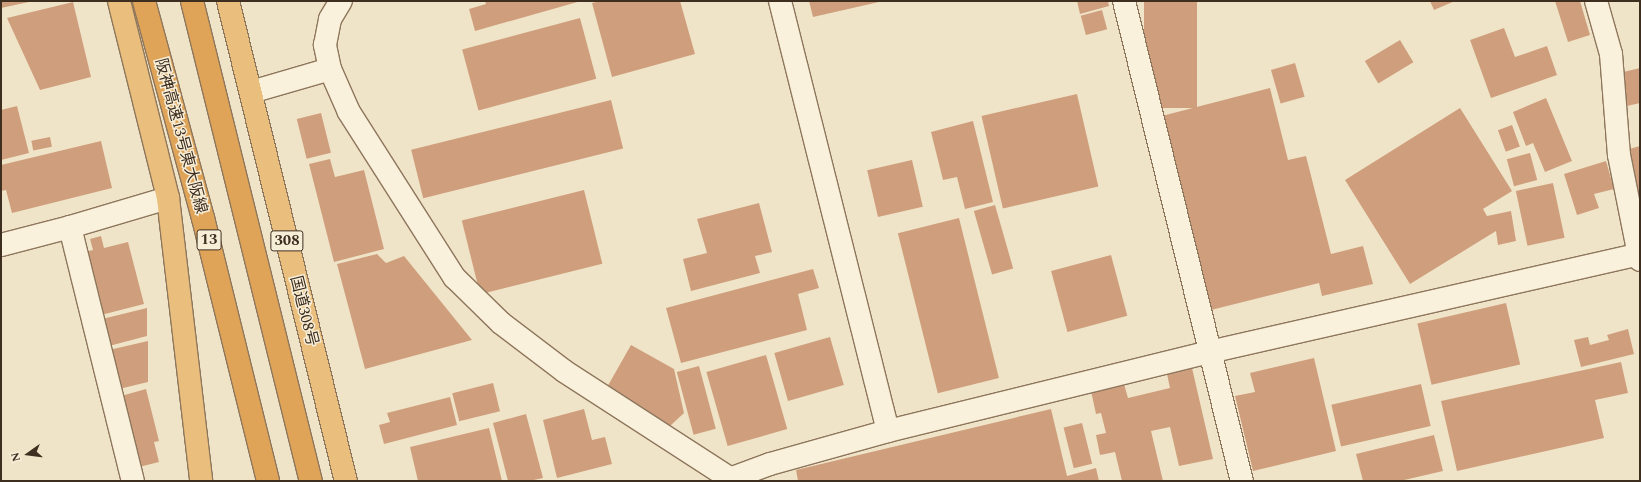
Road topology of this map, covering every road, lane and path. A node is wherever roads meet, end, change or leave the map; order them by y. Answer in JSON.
{"nodes":[{"id":1,"x":119,"y":1,"type":"edge"},
{"id":2,"x":144,"y":1,"type":"edge"},
{"id":3,"x":192,"y":1,"type":"edge"},
{"id":4,"x":228,"y":1,"type":"edge"},
{"id":5,"x":341,"y":1,"type":"edge"},
{"id":6,"x":780,"y":1,"type":"edge"},
{"id":7,"x":1124,"y":1,"type":"edge"},
{"id":8,"x":1596,"y":1,"type":"edge"},
{"id":9,"x":330,"y":69,"type":"junction"},
{"id":10,"x":251,"y":92,"type":"junction"},
{"id":11,"x":168,"y":198,"type":"junction"},
{"id":12,"x":203,"y":218,"type":"junction"},
{"id":13,"x":70,"y":227,"type":"junction"},
{"id":14,"x":1,"y":245,"type":"edge"},
{"id":15,"x":1640,"y":256,"type":"edge"},
{"id":16,"x":1209,"y":352,"type":"junction"},
{"id":17,"x":888,"y":431,"type":"junction"},
{"id":18,"x":729,"y":480,"type":"edge"},
{"id":19,"x":133,"y":481,"type":"edge"},
{"id":20,"x":201,"y":481,"type":"edge"},
{"id":21,"x":252,"y":481,"type":"edge"},
{"id":22,"x":268,"y":481,"type":"edge"},
{"id":23,"x":311,"y":481,"type":"edge"},
{"id":24,"x":346,"y":481,"type":"edge"},
{"id":25,"x":1242,"y":481,"type":"edge"}],
"edges":[{"from":1,"to":11,"type":"highway"},
{"from":2,"to":12,"type":"highway","name":"阪神高速13号東大阪線","number":"13"},
{"from":3,"to":23,"type":"highway"},
{"from":4,"to":10,"type":"highway","name":"国道308号","number":"308"},
{"from":5,"to":9,"type":"street"},
{"from":6,"to":17,"type":"street"},
{"from":7,"to":16,"type":"street"},
{"from":8,"to":15,"type":"street"},
{"from":9,"to":10,"type":"street"},
{"from":9,"to":18,"type":"street"},
{"from":10,"to":24,"type":"highway","name":"国道308号","number":"308"},
{"from":11,"to":13,"type":"street"},
{"from":11,"to":20,"type":"highway"},
{"from":12,"to":21,"type":"highway"},
{"from":12,"to":22,"type":"highway","name":"阪神高速13号東大阪線","number":"13"},
{"from":13,"to":14,"type":"street"},
{"from":13,"to":19,"type":"street"},
{"from":15,"to":16,"type":"street"},
{"from":16,"to":17,"type":"street"},
{"from":16,"to":25,"type":"street"},
{"from":17,"to":18,"type":"street"}]}
